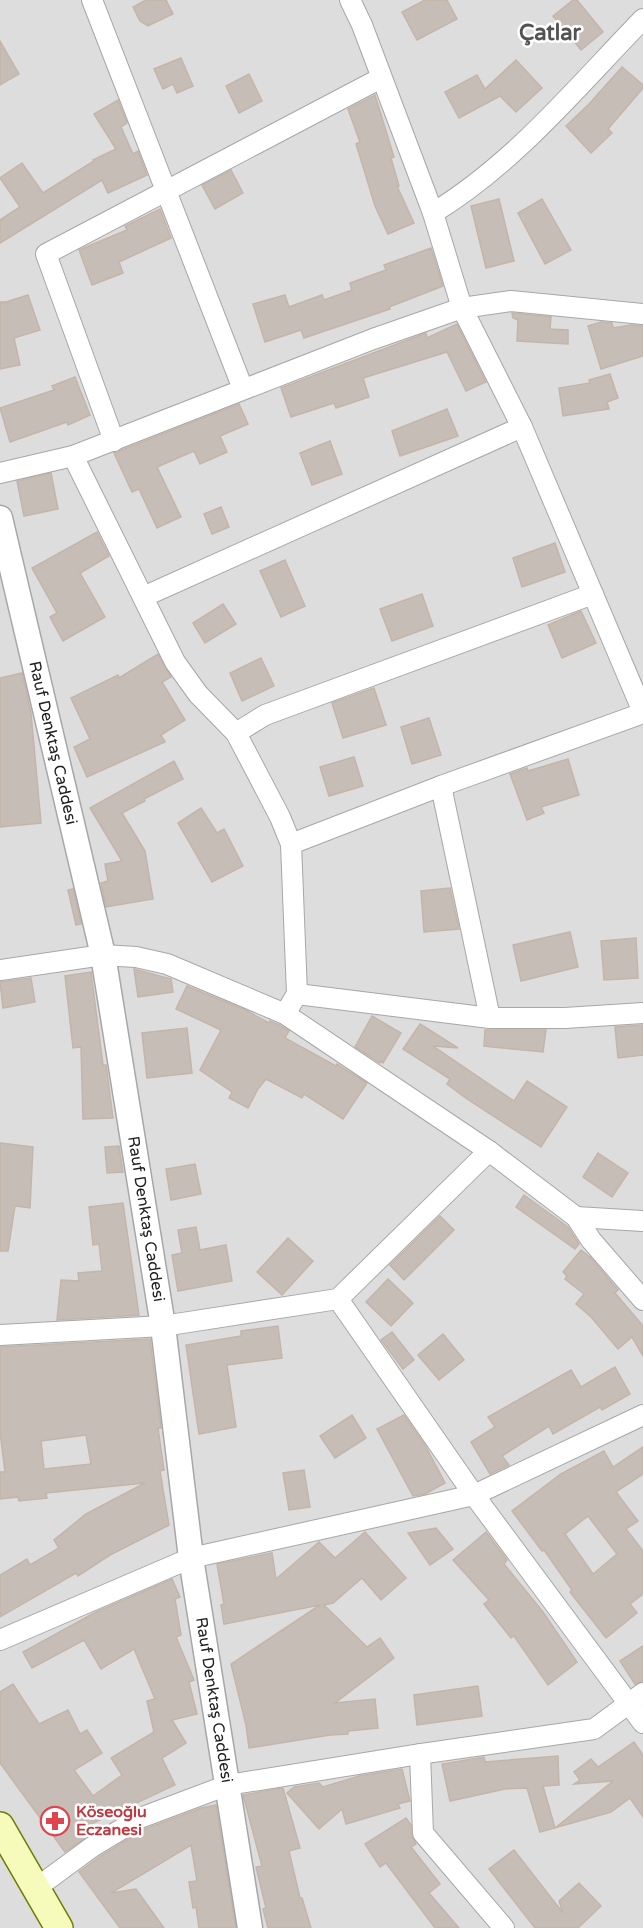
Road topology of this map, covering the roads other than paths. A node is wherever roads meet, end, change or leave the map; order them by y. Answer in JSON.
{"nodes":[{"id":1,"x":92,"y":0,"type":"edge"},
{"id":2,"x":350,"y":0,"type":"edge"},
{"id":3,"x":643,"y":18,"type":"edge"},
{"id":4,"x":381,"y":78,"type":"junction"},
{"id":5,"x":167,"y":190,"type":"junction"},
{"id":6,"x":433,"y":213,"type":"junction"},
{"id":7,"x":462,"y":308,"type":"junction"},
{"id":8,"x":643,"y":314,"type":"edge"},
{"id":9,"x":243,"y":389,"type":"junction"},
{"id":10,"x":522,"y":427,"type":"junction"},
{"id":11,"x":114,"y":441,"type":"junction"},
{"id":12,"x":74,"y":456,"type":"junction"},
{"id":13,"x":0,"y":473,"type":"edge"},
{"id":14,"x":0,"y":518,"type":"edge"},
{"id":15,"x":593,"y":594,"type":"junction"},
{"id":16,"x":143,"y":597,"type":"junction"},
{"id":17,"x":643,"y":712,"type":"edge"},
{"id":18,"x":236,"y":733,"type":"junction"},
{"id":19,"x":441,"y":786,"type":"junction"},
{"id":20,"x":291,"y":844,"type":"junction"},
{"id":21,"x":103,"y":955,"type":"junction"},
{"id":22,"x":0,"y":970,"type":"edge"},
{"id":23,"x":297,"y":994,"type":"junction"},
{"id":24,"x":643,"y":1013,"type":"edge"},
{"id":25,"x":285,"y":1014,"type":"junction"},
{"id":26,"x":490,"y":1018,"type":"junction"},
{"id":27,"x":489,"y":1151,"type":"junction"},
{"id":28,"x":576,"y":1218,"type":"junction"},
{"id":29,"x":643,"y":1221,"type":"edge"},
{"id":30,"x":338,"y":1299,"type":"junction"},
{"id":31,"x":643,"y":1300,"type":"edge"},
{"id":32,"x":163,"y":1326,"type":"junction"},
{"id":33,"x":0,"y":1335,"type":"edge"},
{"id":34,"x":643,"y":1415,"type":"edge"},
{"id":35,"x":474,"y":1495,"type":"junction"},
{"id":36,"x":191,"y":1558,"type":"junction"},
{"id":37,"x":0,"y":1640,"type":"edge"},
{"id":38,"x":635,"y":1698,"type":"edge"},
{"id":39,"x":643,"y":1724,"type":"edge"},
{"id":40,"x":420,"y":1754,"type":"junction"},
{"id":41,"x":228,"y":1785,"type":"junction"},
{"id":42,"x":1,"y":1832,"type":"edge"},
{"id":43,"x":35,"y":1889,"type":"junction"},
{"id":44,"x":59,"y":1928,"type":"edge"},
{"id":45,"x":250,"y":1928,"type":"edge"},
{"id":46,"x":504,"y":1928,"type":"edge"}],
"edges":[{"from":1,"to":5,"type":"street"},
{"from":2,"to":4,"type":"street"},
{"from":3,"to":6,"type":"street"},
{"from":4,"to":5,"type":"street"},
{"from":4,"to":6,"type":"street"},
{"from":5,"to":9,"type":"street"},
{"from":5,"to":11,"type":"street"},
{"from":6,"to":7,"type":"street"},
{"from":7,"to":8,"type":"street"},
{"from":7,"to":9,"type":"street"},
{"from":7,"to":10,"type":"street"},
{"from":9,"to":11,"type":"street"},
{"from":10,"to":15,"type":"street"},
{"from":10,"to":16,"type":"street"},
{"from":11,"to":12,"type":"street"},
{"from":12,"to":13,"type":"street"},
{"from":12,"to":16,"type":"street"},
{"from":14,"to":21,"type":"street","name":"Rauf Denktaş Caddesi"},
{"from":15,"to":17,"type":"street"},
{"from":15,"to":18,"type":"street"},
{"from":16,"to":18,"type":"street"},
{"from":17,"to":19,"type":"street"},
{"from":18,"to":20,"type":"street"},
{"from":19,"to":20,"type":"street"},
{"from":19,"to":26,"type":"street"},
{"from":20,"to":23,"type":"street"},
{"from":21,"to":22,"type":"street"},
{"from":21,"to":25,"type":"street"},
{"from":21,"to":32,"type":"street","name":"Rauf Denktaş Caddesi"},
{"from":23,"to":25,"type":"street"},
{"from":23,"to":26,"type":"street"},
{"from":24,"to":26,"type":"street"},
{"from":25,"to":27,"type":"street"},
{"from":27,"to":28,"type":"street"},
{"from":27,"to":30,"type":"street"},
{"from":28,"to":29,"type":"street"},
{"from":28,"to":31,"type":"street"},
{"from":30,"to":32,"type":"street"},
{"from":30,"to":35,"type":"street"},
{"from":32,"to":33,"type":"street"},
{"from":32,"to":36,"type":"street","name":"Rauf Denktaş Caddesi"},
{"from":34,"to":35,"type":"street"},
{"from":35,"to":36,"type":"street"},
{"from":35,"to":38,"type":"street"},
{"from":36,"to":37,"type":"street"},
{"from":36,"to":41,"type":"street","name":"Rauf Denktaş Caddesi"},
{"from":38,"to":39,"type":"street"},
{"from":38,"to":40,"type":"street"},
{"from":40,"to":41,"type":"street"},
{"from":40,"to":46,"type":"street"},
{"from":41,"to":43,"type":"street"},
{"from":41,"to":45,"type":"street","name":"Rauf Denktaş Caddesi"},
{"from":42,"to":43,"type":"main road"},
{"from":43,"to":44,"type":"main road"}]}
